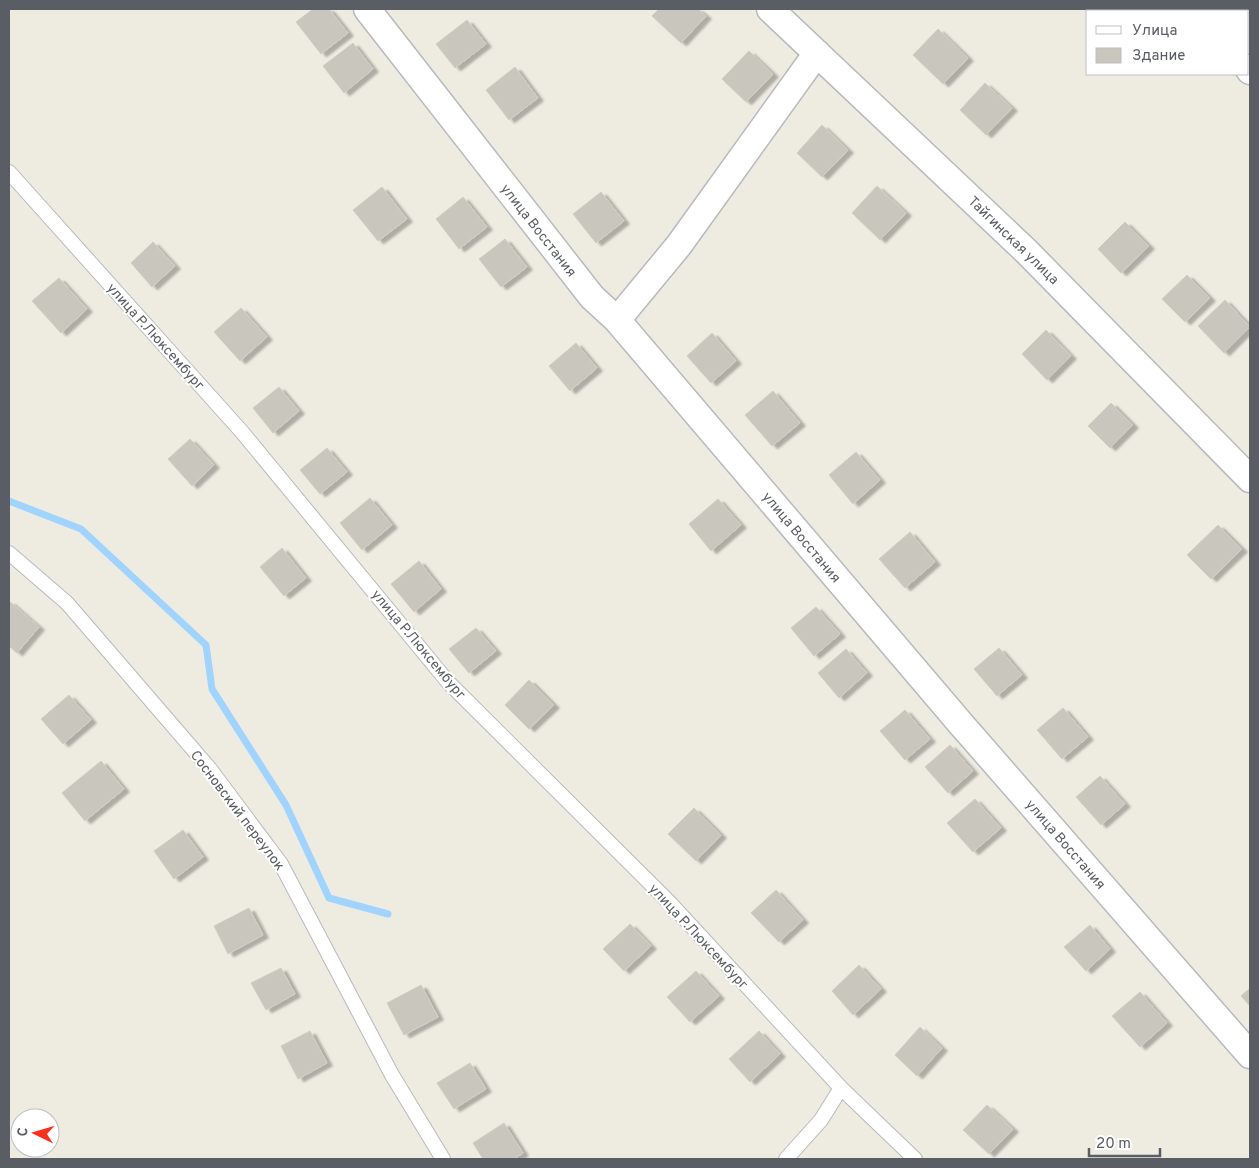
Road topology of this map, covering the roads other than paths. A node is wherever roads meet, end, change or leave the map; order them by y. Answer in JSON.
{"nodes":[{"id":1,"x":367,"y":9,"type":"edge"},
{"id":2,"x":770,"y":9,"type":"edge"},
{"id":3,"x":817,"y":53,"type":"junction"},
{"id":4,"x":9,"y":172,"type":"edge"},
{"id":5,"x":616,"y":320,"type":"junction"},
{"id":6,"x":1250,"y":478,"type":"edge"},
{"id":7,"x":9,"y":552,"type":"edge"},
{"id":8,"x":1250,"y":1056,"type":"edge"},
{"id":9,"x":841,"y":1088,"type":"junction"},
{"id":10,"x":443,"y":1159,"type":"edge"},
{"id":11,"x":786,"y":1159,"type":"edge"},
{"id":12,"x":915,"y":1159,"type":"edge"}],
"edges":[{"from":1,"to":5,"type":"street","name":"улица Восстания"},
{"from":2,"to":3,"type":"street","name":"Тайгинская улица"},
{"from":3,"to":5,"type":"street"},
{"from":3,"to":6,"type":"street","name":"Тайгинская улица"},
{"from":4,"to":9,"type":"lane","name":"улица Р.Люксембург"},
{"from":5,"to":8,"type":"street","name":"улица Восстания"},
{"from":7,"to":10,"type":"lane","name":"Сосновский переулок"},
{"from":9,"to":11,"type":"lane"},
{"from":9,"to":12,"type":"lane","name":"улица Р.Люксембург"}]}
